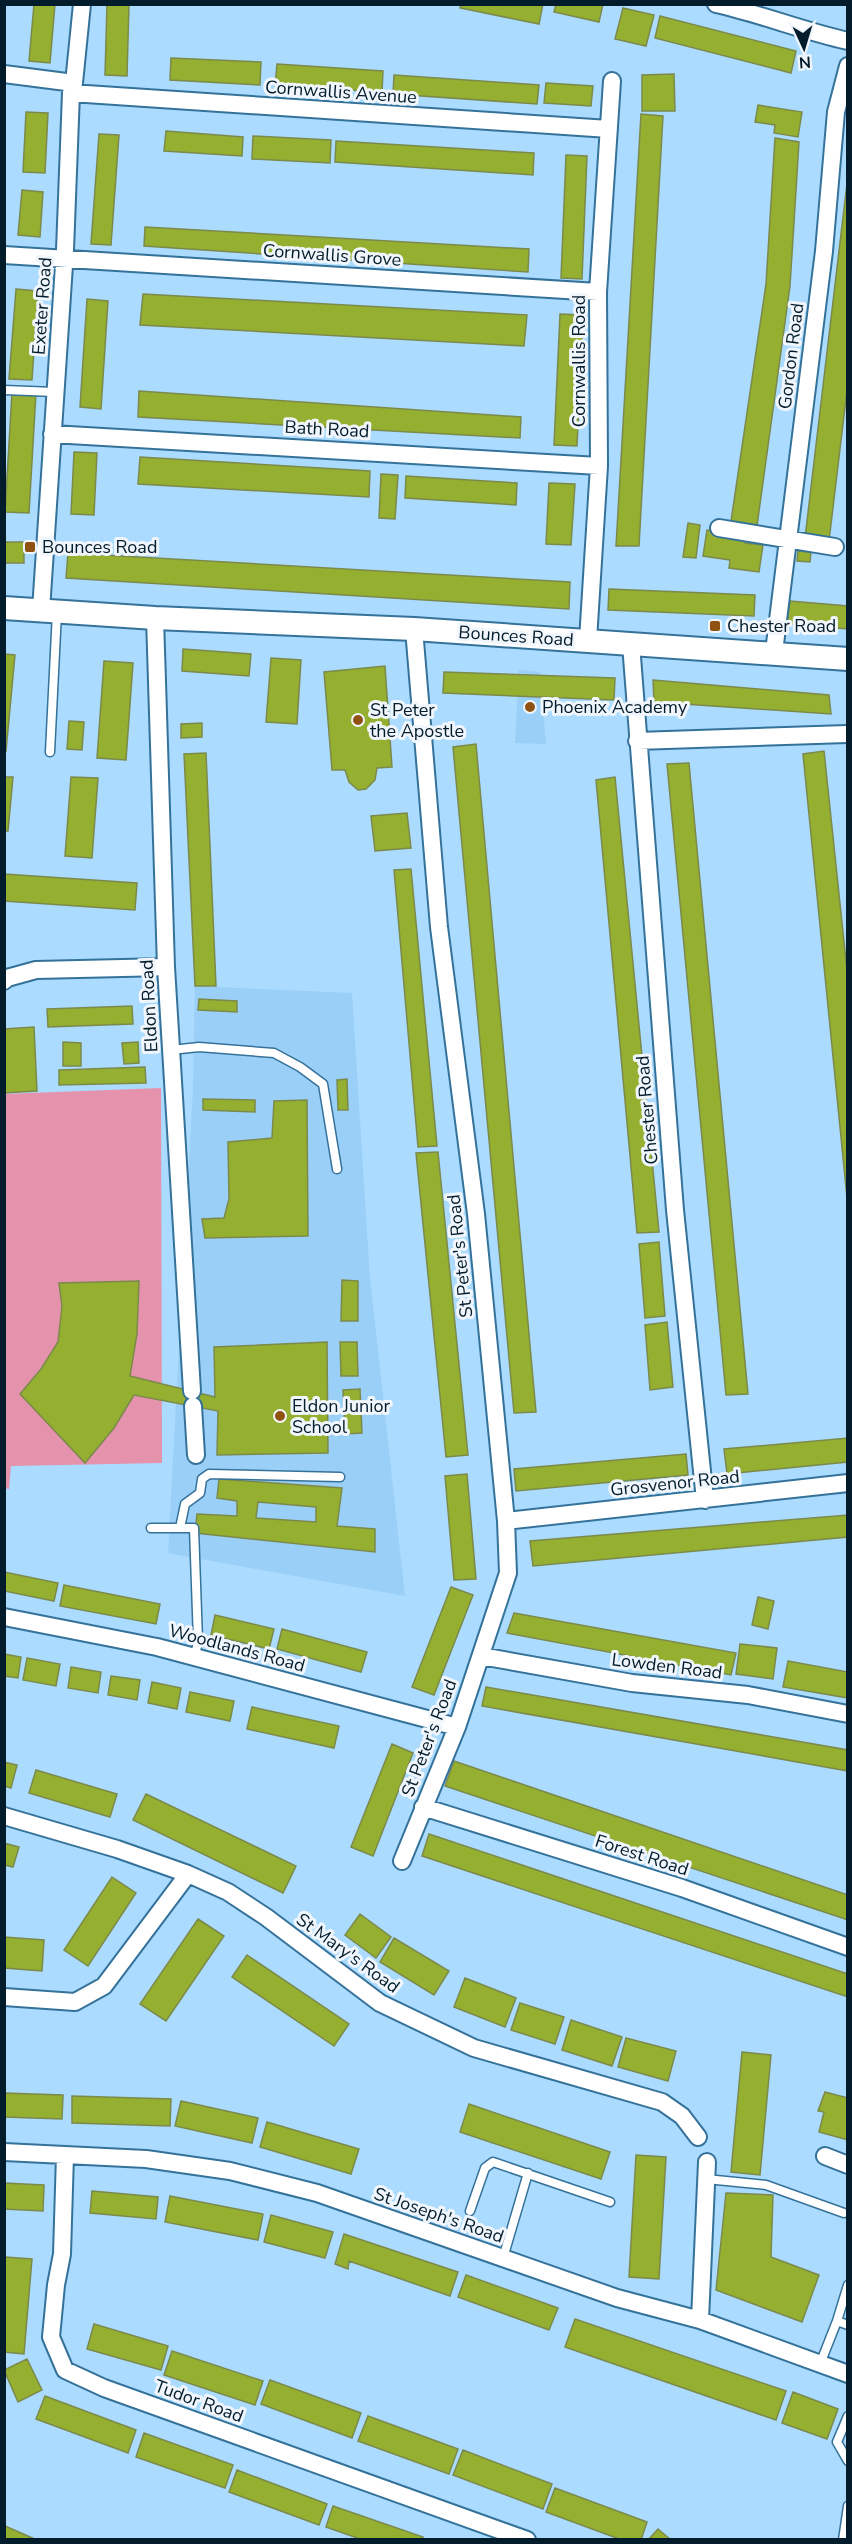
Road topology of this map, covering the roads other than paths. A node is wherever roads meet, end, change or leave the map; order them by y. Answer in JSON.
{"nodes":[{"id":1,"x":82,"y":4,"type":"edge"},
{"id":2,"x":716,"y":4,"type":"edge"},
{"id":3,"x":752,"y":8,"type":"edge"},
{"id":4,"x":848,"y":41,"type":"edge"},
{"id":5,"x":848,"y":66,"type":"edge"},
{"id":6,"x":4,"y":74,"type":"edge"},
{"id":7,"x":612,"y":81,"type":"dead end"},
{"id":8,"x":73,"y":88,"type":"junction"},
{"id":9,"x":609,"y":129,"type":"junction"},
{"id":10,"x":4,"y":255,"type":"edge"},
{"id":11,"x":64,"y":257,"type":"junction"},
{"id":12,"x":598,"y":292,"type":"junction"},
{"id":13,"x":4,"y":390,"type":"edge"},
{"id":14,"x":55,"y":393,"type":"junction"},
{"id":15,"x":52,"y":434,"type":"junction"},
{"id":16,"x":599,"y":466,"type":"junction"},
{"id":17,"x":719,"y":528,"type":"dead end"},
{"id":18,"x":786,"y":540,"type":"junction"},
{"id":19,"x":835,"y":547,"type":"dead end"},
{"id":20,"x":4,"y":608,"type":"edge"},
{"id":21,"x":49,"y":610,"type":"junction"},
{"id":22,"x":155,"y":618,"type":"junction"},
{"id":23,"x":414,"y":629,"type":"junction"},
{"id":24,"x":588,"y":640,"type":"junction"},
{"id":25,"x":631,"y":644,"type":"junction"},
{"id":26,"x":774,"y":652,"type":"junction"},
{"id":27,"x":848,"y":659,"type":"edge"},
{"id":28,"x":848,"y":728,"type":"edge"},
{"id":29,"x":847,"y":736,"type":"edge"},
{"id":30,"x":637,"y":741,"type":"junction"},
{"id":31,"x":50,"y":752,"type":"dead end"},
{"id":32,"x":166,"y":967,"type":"junction"},
{"id":33,"x":5,"y":978,"type":"edge"},
{"id":34,"x":171,"y":1050,"type":"junction"},
{"id":35,"x":337,"y":1169,"type":"dead end"},
{"id":36,"x":196,"y":1455,"type":"dead end"},
{"id":37,"x":340,"y":1477,"type":"dead end"},
{"id":38,"x":848,"y":1483,"type":"edge"},
{"id":39,"x":705,"y":1500,"type":"junction"},
{"id":40,"x":506,"y":1521,"type":"junction"},
{"id":41,"x":151,"y":1528,"type":"dead end"},
{"id":42,"x":180,"y":1528,"type":"junction"},
{"id":43,"x":4,"y":1617,"type":"edge"},
{"id":44,"x":195,"y":1656,"type":"junction"},
{"id":45,"x":481,"y":1656,"type":"junction"},
{"id":46,"x":848,"y":1714,"type":"edge"},
{"id":47,"x":457,"y":1727,"type":"junction"},
{"id":48,"x":423,"y":1807,"type":"junction"},
{"id":49,"x":4,"y":1816,"type":"edge"},
{"id":50,"x":402,"y":1861,"type":"dead end"},
{"id":51,"x":188,"y":1874,"type":"junction"},
{"id":52,"x":848,"y":1947,"type":"edge"},
{"id":53,"x":4,"y":1997,"type":"edge"},
{"id":54,"x":698,"y":2136,"type":"dead end"},
{"id":55,"x":4,"y":2152,"type":"edge"},
{"id":56,"x":65,"y":2155,"type":"junction"},
{"id":57,"x":825,"y":2156,"type":"dead end"},
{"id":58,"x":707,"y":2162,"type":"dead end"},
{"id":59,"x":848,"y":2165,"type":"edge"},
{"id":60,"x":528,"y":2173,"type":"junction"},
{"id":61,"x":706,"y":2179,"type":"junction"},
{"id":62,"x":610,"y":2202,"type":"dead end"},
{"id":63,"x":470,"y":2211,"type":"dead end"},
{"id":64,"x":844,"y":2213,"type":"dead end"},
{"id":65,"x":503,"y":2258,"type":"junction"},
{"id":66,"x":848,"y":2285,"type":"edge"},
{"id":67,"x":700,"y":2320,"type":"junction"},
{"id":68,"x":837,"y":2321,"type":"junction"},
{"id":69,"x":848,"y":2325,"type":"edge"},
{"id":70,"x":820,"y":2364,"type":"junction"},
{"id":71,"x":848,"y":2374,"type":"edge"},
{"id":72,"x":848,"y":2416,"type":"edge"},
{"id":73,"x":848,"y":2461,"type":"edge"},
{"id":74,"x":848,"y":2506,"type":"edge"},
{"id":75,"x":527,"y":2540,"type":"edge"},
{"id":76,"x":843,"y":2540,"type":"edge"}],
"edges":[{"from":1,"to":8,"type":"street","name":"Exeter Road"},
{"from":2,"to":3,"type":"street"},
{"from":3,"to":4,"type":"street"},
{"from":5,"to":18,"type":"street","name":"Gordon Road"},
{"from":6,"to":8,"type":"street","name":"Cornwallis Avenue"},
{"from":7,"to":9,"type":"street","name":"Cornwallis Road"},
{"from":8,"to":9,"type":"street","name":"Cornwallis Avenue"},
{"from":8,"to":11,"type":"street","name":"Exeter Road"},
{"from":9,"to":12,"type":"street","name":"Cornwallis Road"},
{"from":10,"to":11,"type":"street","name":"Cornwallis Grove"},
{"from":11,"to":12,"type":"street","name":"Cornwallis Grove"},
{"from":11,"to":14,"type":"street","name":"Exeter Road"},
{"from":12,"to":16,"type":"street","name":"Cornwallis Road"},
{"from":13,"to":14,"type":"lane"},
{"from":14,"to":15,"type":"street","name":"Exeter Road"},
{"from":15,"to":16,"type":"street","name":"Bath Road"},
{"from":15,"to":21,"type":"street","name":"Exeter Road"},
{"from":16,"to":24,"type":"street","name":"Cornwallis Road"},
{"from":17,"to":18,"type":"street"},
{"from":18,"to":19,"type":"street"},
{"from":18,"to":26,"type":"street","name":"Gordon Road"},
{"from":20,"to":21,"type":"street","name":"Bounces Road"},
{"from":21,"to":22,"type":"street","name":"Bounces Road"},
{"from":21,"to":31,"type":"lane"},
{"from":22,"to":23,"type":"street","name":"Bounces Road"},
{"from":22,"to":32,"type":"street","name":"Eldon Road"},
{"from":23,"to":24,"type":"street","name":"Bounces Road"},
{"from":23,"to":40,"type":"street","name":"St Peter's Road"},
{"from":24,"to":25,"type":"street","name":"Bounces Road"},
{"from":25,"to":26,"type":"street","name":"Bounces Road"},
{"from":25,"to":30,"type":"street","name":"Chester Road"},
{"from":26,"to":27,"type":"street","name":"Bounces Road"},
{"from":28,"to":29,"type":"street"},
{"from":29,"to":30,"type":"street"},
{"from":30,"to":39,"type":"street","name":"Chester Road"},
{"from":32,"to":33,"type":"street"},
{"from":32,"to":34,"type":"street","name":"Eldon Road"},
{"from":34,"to":35,"type":"lane"},
{"from":34,"to":36,"type":"street","name":"Eldon Road"},
{"from":37,"to":42,"type":"lane"},
{"from":38,"to":39,"type":"street","name":"Grosvenor Road"},
{"from":39,"to":40,"type":"street","name":"Grosvenor Road"},
{"from":40,"to":45,"type":"street","name":"St Peter's Road"},
{"from":41,"to":42,"type":"lane"},
{"from":42,"to":44,"type":"lane"},
{"from":43,"to":44,"type":"street","name":"Woodlands Road"},
{"from":44,"to":47,"type":"street","name":"Woodlands Road"},
{"from":45,"to":46,"type":"street","name":"Lowden Road"},
{"from":45,"to":47,"type":"street","name":"St Peter's Road"},
{"from":47,"to":48,"type":"street","name":"St Peter's Road"},
{"from":48,"to":50,"type":"street","name":"St Peter's Road"},
{"from":48,"to":52,"type":"street","name":"Forest Road"},
{"from":49,"to":51,"type":"street","name":"St Mary's Road"},
{"from":51,"to":53,"type":"street"},
{"from":51,"to":54,"type":"street","name":"St Mary's Road"},
{"from":55,"to":56,"type":"street","name":"St Joseph's Road"},
{"from":56,"to":65,"type":"street","name":"St Joseph's Road"},
{"from":56,"to":75,"type":"street","name":"Tudor Road"},
{"from":57,"to":59,"type":"street"},
{"from":58,"to":61,"type":"street"},
{"from":60,"to":62,"type":"lane"},
{"from":60,"to":63,"type":"lane"},
{"from":60,"to":65,"type":"lane"},
{"from":61,"to":64,"type":"lane"},
{"from":61,"to":67,"type":"street"},
{"from":65,"to":67,"type":"street","name":"St Joseph's Road"},
{"from":66,"to":68,"type":"lane"},
{"from":67,"to":70,"type":"street","name":"St Joseph's Road"},
{"from":68,"to":69,"type":"lane"},
{"from":68,"to":70,"type":"lane"},
{"from":70,"to":71,"type":"street","name":"St Joseph's Road"},
{"from":72,"to":73,"type":"lane"},
{"from":74,"to":76,"type":"lane"}]}
